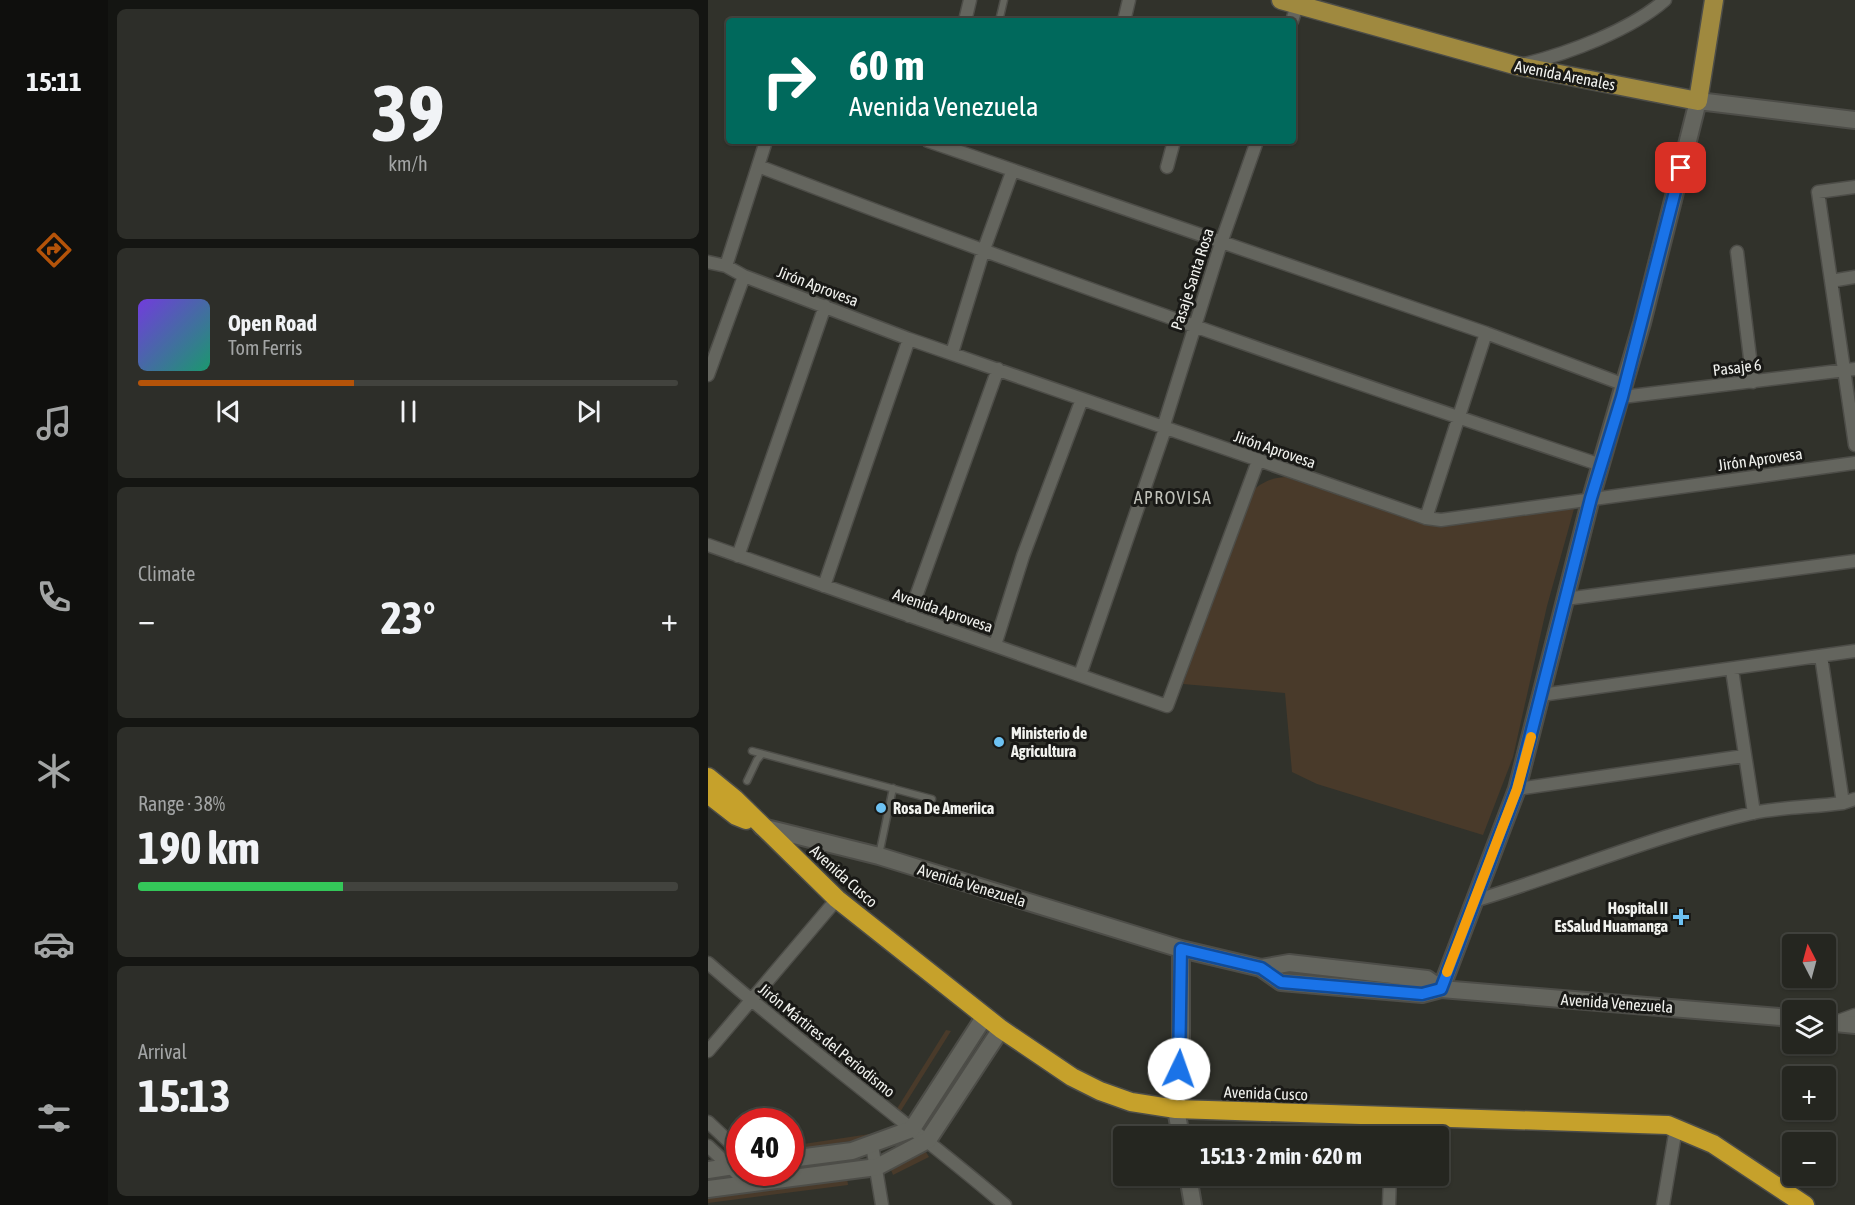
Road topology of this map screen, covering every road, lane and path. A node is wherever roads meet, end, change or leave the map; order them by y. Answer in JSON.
{"nodes":[{"id":1,"x":970,"y":0,"type":"edge"},
{"id":2,"x":1004,"y":0,"type":"edge"},
{"id":3,"x":1129,"y":0,"type":"edge"},
{"id":4,"x":1665,"y":0,"type":"edge"},
{"id":5,"x":1714,"y":0,"type":"edge"},
{"id":6,"x":1290,"y":9,"type":"edge"},
{"id":7,"x":966,"y":18,"type":"edge"},
{"id":8,"x":1000,"y":18,"type":"edge"},
{"id":9,"x":1125,"y":18,"type":"edge"},
{"id":10,"x":1518,"y":66,"type":"junction"},
{"id":11,"x":1698,"y":101,"type":"junction"},
{"id":12,"x":1855,"y":120,"type":"edge"},
{"id":13,"x":765,"y":144,"type":"edge"},
{"id":14,"x":938,"y":144,"type":"edge"},
{"id":15,"x":1173,"y":144,"type":"edge"},
{"id":16,"x":1256,"y":144,"type":"edge"},
{"id":17,"x":758,"y":166,"type":"junction"},
{"id":18,"x":1167,"y":167,"type":"dead end"},
{"id":19,"x":1012,"y":172,"type":"junction"},
{"id":20,"x":1855,"y":187,"type":"edge"},
{"id":21,"x":1221,"y":243,"type":"junction"},
{"id":22,"x":983,"y":252,"type":"junction"},
{"id":23,"x":1737,"y":252,"type":"dead end"},
{"id":24,"x":708,"y":262,"type":"edge"},
{"id":25,"x":726,"y":266,"type":"junction"},
{"id":26,"x":744,"y":276,"type":"junction"},
{"id":27,"x":1855,"y":277,"type":"edge"},
{"id":28,"x":1831,"y":281,"type":"junction"},
{"id":29,"x":825,"y":306,"type":"junction"},
{"id":30,"x":1194,"y":327,"type":"junction"},
{"id":31,"x":1486,"y":333,"type":"junction"},
{"id":32,"x":909,"y":339,"type":"junction"},
{"id":33,"x":952,"y":353,"type":"junction"},
{"id":34,"x":998,"y":369,"type":"junction"},
{"id":35,"x":1849,"y":370,"type":"edge"},
{"id":36,"x":708,"y":375,"type":"edge"},
{"id":37,"x":1753,"y":381,"type":"junction"},
{"id":38,"x":1624,"y":391,"type":"junction"},
{"id":39,"x":1082,"y":399,"type":"junction"},
{"id":40,"x":1460,"y":418,"type":"junction"},
{"id":41,"x":1164,"y":429,"type":"junction"},
{"id":42,"x":1855,"y":445,"type":"edge"},
{"id":43,"x":1258,"y":461,"type":"junction"},
{"id":44,"x":1855,"y":463,"type":"edge"},
{"id":45,"x":1601,"y":465,"type":"junction"},
{"id":46,"x":1591,"y":498,"type":"junction"},
{"id":47,"x":1426,"y":518,"type":"junction"},
{"id":48,"x":708,"y":545,"type":"edge"},
{"id":49,"x":738,"y":556,"type":"junction"},
{"id":50,"x":1855,"y":561,"type":"edge"},
{"id":51,"x":824,"y":586,"type":"junction"},
{"id":52,"x":1565,"y":599,"type":"junction"},
{"id":53,"x":909,"y":616,"type":"junction"},
{"id":54,"x":995,"y":645,"type":"junction"},
{"id":55,"x":1855,"y":651,"type":"edge"},
{"id":56,"x":1821,"y":656,"type":"junction"},
{"id":57,"x":1732,"y":669,"type":"junction"},
{"id":58,"x":1080,"y":675,"type":"junction"},
{"id":59,"x":1541,"y":695,"type":"junction"},
{"id":60,"x":752,"y":751,"type":"dead end"},
{"id":61,"x":762,"y":754,"type":"junction"},
{"id":62,"x":1744,"y":756,"type":"junction"},
{"id":63,"x":708,"y":777,"type":"edge"},
{"id":64,"x":747,"y":781,"type":"dead end"},
{"id":65,"x":892,"y":788,"type":"junction"},
{"id":66,"x":1517,"y":789,"type":"junction"},
{"id":67,"x":708,"y":794,"type":"edge"},
{"id":68,"x":932,"y":800,"type":"dead end"},
{"id":69,"x":1849,"y":801,"type":"edge"},
{"id":70,"x":1754,"y":813,"type":"junction"},
{"id":71,"x":761,"y":826,"type":"junction"},
{"id":72,"x":879,"y":856,"type":"junction"},
{"id":73,"x":837,"y":899,"type":"junction"},
{"id":74,"x":1474,"y":901,"type":"junction"},
{"id":75,"x":1181,"y":949,"type":"junction"},
{"id":76,"x":708,"y":963,"type":"edge"},
{"id":77,"x":1441,"y":989,"type":"junction"},
{"id":78,"x":750,"y":1000,"type":"junction"},
{"id":79,"x":1855,"y":1015,"type":"edge"},
{"id":80,"x":985,"y":1016,"type":"junction"},
{"id":81,"x":1782,"y":1017,"type":"edge"},
{"id":82,"x":1836,"y":1020,"type":"edge"},
{"id":83,"x":1836,"y":1023,"type":"edge"},
{"id":84,"x":1855,"y":1025,"type":"edge"},
{"id":85,"x":1001,"y":1029,"type":"junction"},
{"id":86,"x":708,"y":1051,"type":"edge"},
{"id":87,"x":1176,"y":1109,"type":"junction"},
{"id":88,"x":1395,"y":1116,"type":"junction"},
{"id":89,"x":708,"y":1122,"type":"edge"},
{"id":90,"x":1179,"y":1126,"type":"edge"},
{"id":91,"x":1394,"y":1126,"type":"edge"},
{"id":92,"x":1676,"y":1128,"type":"junction"},
{"id":93,"x":912,"y":1129,"type":"junction"},
{"id":94,"x":726,"y":1139,"type":"edge"},
{"id":95,"x":928,"y":1140,"type":"junction"},
{"id":96,"x":708,"y":1146,"type":"edge"},
{"id":97,"x":872,"y":1146,"type":"junction"},
{"id":98,"x":804,"y":1157,"type":"edge"},
{"id":99,"x":726,"y":1159,"type":"edge"},
{"id":100,"x":726,"y":1167,"type":"edge"},
{"id":101,"x":878,"y":1167,"type":"junction"},
{"id":102,"x":708,"y":1170,"type":"edge"},
{"id":103,"x":804,"y":1174,"type":"edge"},
{"id":104,"x":735,"y":1186,"type":"edge"},
{"id":105,"x":1190,"y":1186,"type":"edge"},
{"id":106,"x":1389,"y":1186,"type":"edge"},
{"id":107,"x":708,"y":1190,"type":"edge"},
{"id":108,"x":1795,"y":1202,"type":"edge"},
{"id":109,"x":882,"y":1205,"type":"edge"},
{"id":110,"x":1005,"y":1205,"type":"edge"},
{"id":111,"x":1193,"y":1205,"type":"edge"},
{"id":112,"x":1389,"y":1205,"type":"edge"},
{"id":113,"x":1663,"y":1205,"type":"edge"}],
"edges":[{"from":1,"to":7,"type":"street"},
{"from":2,"to":8,"type":"lane"},
{"from":3,"to":9,"type":"street"},
{"from":4,"to":10,"type":"street"},
{"from":5,"to":11,"type":"main road"},
{"from":6,"to":10,"type":"main road","name":"Avenida Arenales"},
{"from":10,"to":11,"type":"main road","name":"Avenida Arenales"},
{"from":11,"to":12,"type":"street","name":"Avenida Arenales"},
{"from":11,"to":38,"type":"street"},
{"from":13,"to":17,"type":"street"},
{"from":14,"to":19,"type":"street"},
{"from":15,"to":18,"type":"street"},
{"from":16,"to":21,"type":"street","name":"Pasaje Santa Rosa"},
{"from":17,"to":22,"type":"street"},
{"from":17,"to":25,"type":"street"},
{"from":19,"to":21,"type":"street"},
{"from":19,"to":22,"type":"street"},
{"from":20,"to":28,"type":"street"},
{"from":21,"to":30,"type":"street","name":"Pasaje Santa Rosa"},
{"from":21,"to":31,"type":"street"},
{"from":22,"to":30,"type":"street"},
{"from":22,"to":33,"type":"street"},
{"from":23,"to":37,"type":"street"},
{"from":24,"to":25,"type":"street","name":"Jirón Aprovesa"},
{"from":25,"to":26,"type":"street","name":"Jirón Aprovesa"},
{"from":26,"to":29,"type":"street","name":"Jirón Aprovesa"},
{"from":26,"to":36,"type":"street"},
{"from":27,"to":28,"type":"street"},
{"from":28,"to":35,"type":"street"},
{"from":29,"to":32,"type":"street","name":"Jirón Aprovesa"},
{"from":29,"to":49,"type":"street"},
{"from":30,"to":40,"type":"street"},
{"from":30,"to":41,"type":"street","name":"Pasaje Santa Rosa"},
{"from":31,"to":38,"type":"street"},
{"from":31,"to":40,"type":"street"},
{"from":32,"to":33,"type":"street","name":"Jirón Aprovesa"},
{"from":32,"to":51,"type":"street"},
{"from":33,"to":34,"type":"street","name":"Jirón Aprovesa"},
{"from":34,"to":39,"type":"street","name":"Jirón Aprovesa"},
{"from":34,"to":53,"type":"street"},
{"from":35,"to":37,"type":"street","name":"Pasaje 6"},
{"from":35,"to":42,"type":"street"},
{"from":37,"to":38,"type":"street","name":"Pasaje 6"},
{"from":38,"to":45,"type":"street"},
{"from":39,"to":41,"type":"street","name":"Jirón Aprovesa"},
{"from":39,"to":54,"type":"street"},
{"from":40,"to":45,"type":"street"},
{"from":40,"to":47,"type":"street"},
{"from":41,"to":43,"type":"street","name":"Jirón Aprovesa"},
{"from":41,"to":58,"type":"street","name":"Pasaje Santa Rosa"},
{"from":43,"to":47,"type":"street","name":"Jirón Aprovesa"},
{"from":43,"to":58,"type":"street","name":"Avenida Aprovesa"},
{"from":44,"to":46,"type":"street","name":"Jirón Aprovesa"},
{"from":45,"to":46,"type":"street"},
{"from":46,"to":47,"type":"street","name":"Jirón Aprovesa"},
{"from":46,"to":52,"type":"street"},
{"from":48,"to":49,"type":"street","name":"Avenida Aprovesa"},
{"from":49,"to":51,"type":"street","name":"Avenida Aprovesa"},
{"from":50,"to":52,"type":"street"},
{"from":51,"to":53,"type":"street","name":"Avenida Aprovesa"},
{"from":52,"to":59,"type":"street"},
{"from":53,"to":54,"type":"street","name":"Avenida Aprovesa"},
{"from":54,"to":58,"type":"street","name":"Avenida Aprovesa"},
{"from":55,"to":56,"type":"street"},
{"from":56,"to":57,"type":"street"},
{"from":56,"to":69,"type":"street"},
{"from":57,"to":59,"type":"street"},
{"from":57,"to":62,"type":"street"},
{"from":59,"to":66,"type":"street"},
{"from":60,"to":61,"type":"lane"},
{"from":61,"to":64,"type":"lane"},
{"from":61,"to":65,"type":"lane"},
{"from":62,"to":66,"type":"street"},
{"from":62,"to":70,"type":"street"},
{"from":63,"to":71,"type":"highway","name":"Avenida Cusco"},
{"from":65,"to":68,"type":"lane"},
{"from":65,"to":72,"type":"lane"},
{"from":66,"to":74,"type":"street"},
{"from":67,"to":71,"type":"highway","name":"Avenida Cusco"},
{"from":69,"to":70,"type":"street"},
{"from":70,"to":74,"type":"street"},
{"from":71,"to":72,"type":"street","name":"Avenida Venezuela"},
{"from":71,"to":73,"type":"highway","name":"Avenida Cusco"},
{"from":72,"to":75,"type":"street","name":"Avenida Venezuela"},
{"from":73,"to":78,"type":"street"},
{"from":73,"to":80,"type":"highway","name":"Avenida Cusco"},
{"from":74,"to":77,"type":"street"},
{"from":75,"to":77,"type":"street","name":"Avenida Venezuela"},
{"from":75,"to":87,"type":"street"},
{"from":76,"to":78,"type":"street","name":"Jirón Mártires del Periodismo"},
{"from":77,"to":81,"type":"street","name":"Avenida Venezuela"},
{"from":78,"to":86,"type":"street"},
{"from":78,"to":93,"type":"street","name":"Jirón Mártires del Periodismo"},
{"from":79,"to":82,"type":"street"},
{"from":80,"to":85,"type":"highway","name":"Avenida Cusco"},
{"from":80,"to":93,"type":"street"},
{"from":83,"to":84,"type":"street"},
{"from":85,"to":87,"type":"highway","name":"Avenida Cusco"},
{"from":85,"to":95,"type":"street"},
{"from":87,"to":88,"type":"highway","name":"Avenida Cusco"},
{"from":87,"to":90,"type":"street"},
{"from":88,"to":91,"type":"street"},
{"from":88,"to":92,"type":"highway","name":"Avenida Cusco"},
{"from":89,"to":94,"type":"street"},
{"from":92,"to":108,"type":"highway","name":"Avenida Cusco"},
{"from":92,"to":113,"type":"street"},
{"from":93,"to":95,"type":"street","name":"Jirón Mártires del Periodismo"},
{"from":93,"to":97,"type":"street"},
{"from":95,"to":101,"type":"street"},
{"from":95,"to":110,"type":"street","name":"Jirón Mártires del Periodismo"},
{"from":96,"to":99,"type":"street"},
{"from":97,"to":98,"type":"street"},
{"from":97,"to":101,"type":"street"},
{"from":100,"to":102,"type":"street"},
{"from":101,"to":103,"type":"street"},
{"from":101,"to":109,"type":"street"},
{"from":104,"to":107,"type":"street"},
{"from":105,"to":111,"type":"street"},
{"from":106,"to":112,"type":"street"}]}
